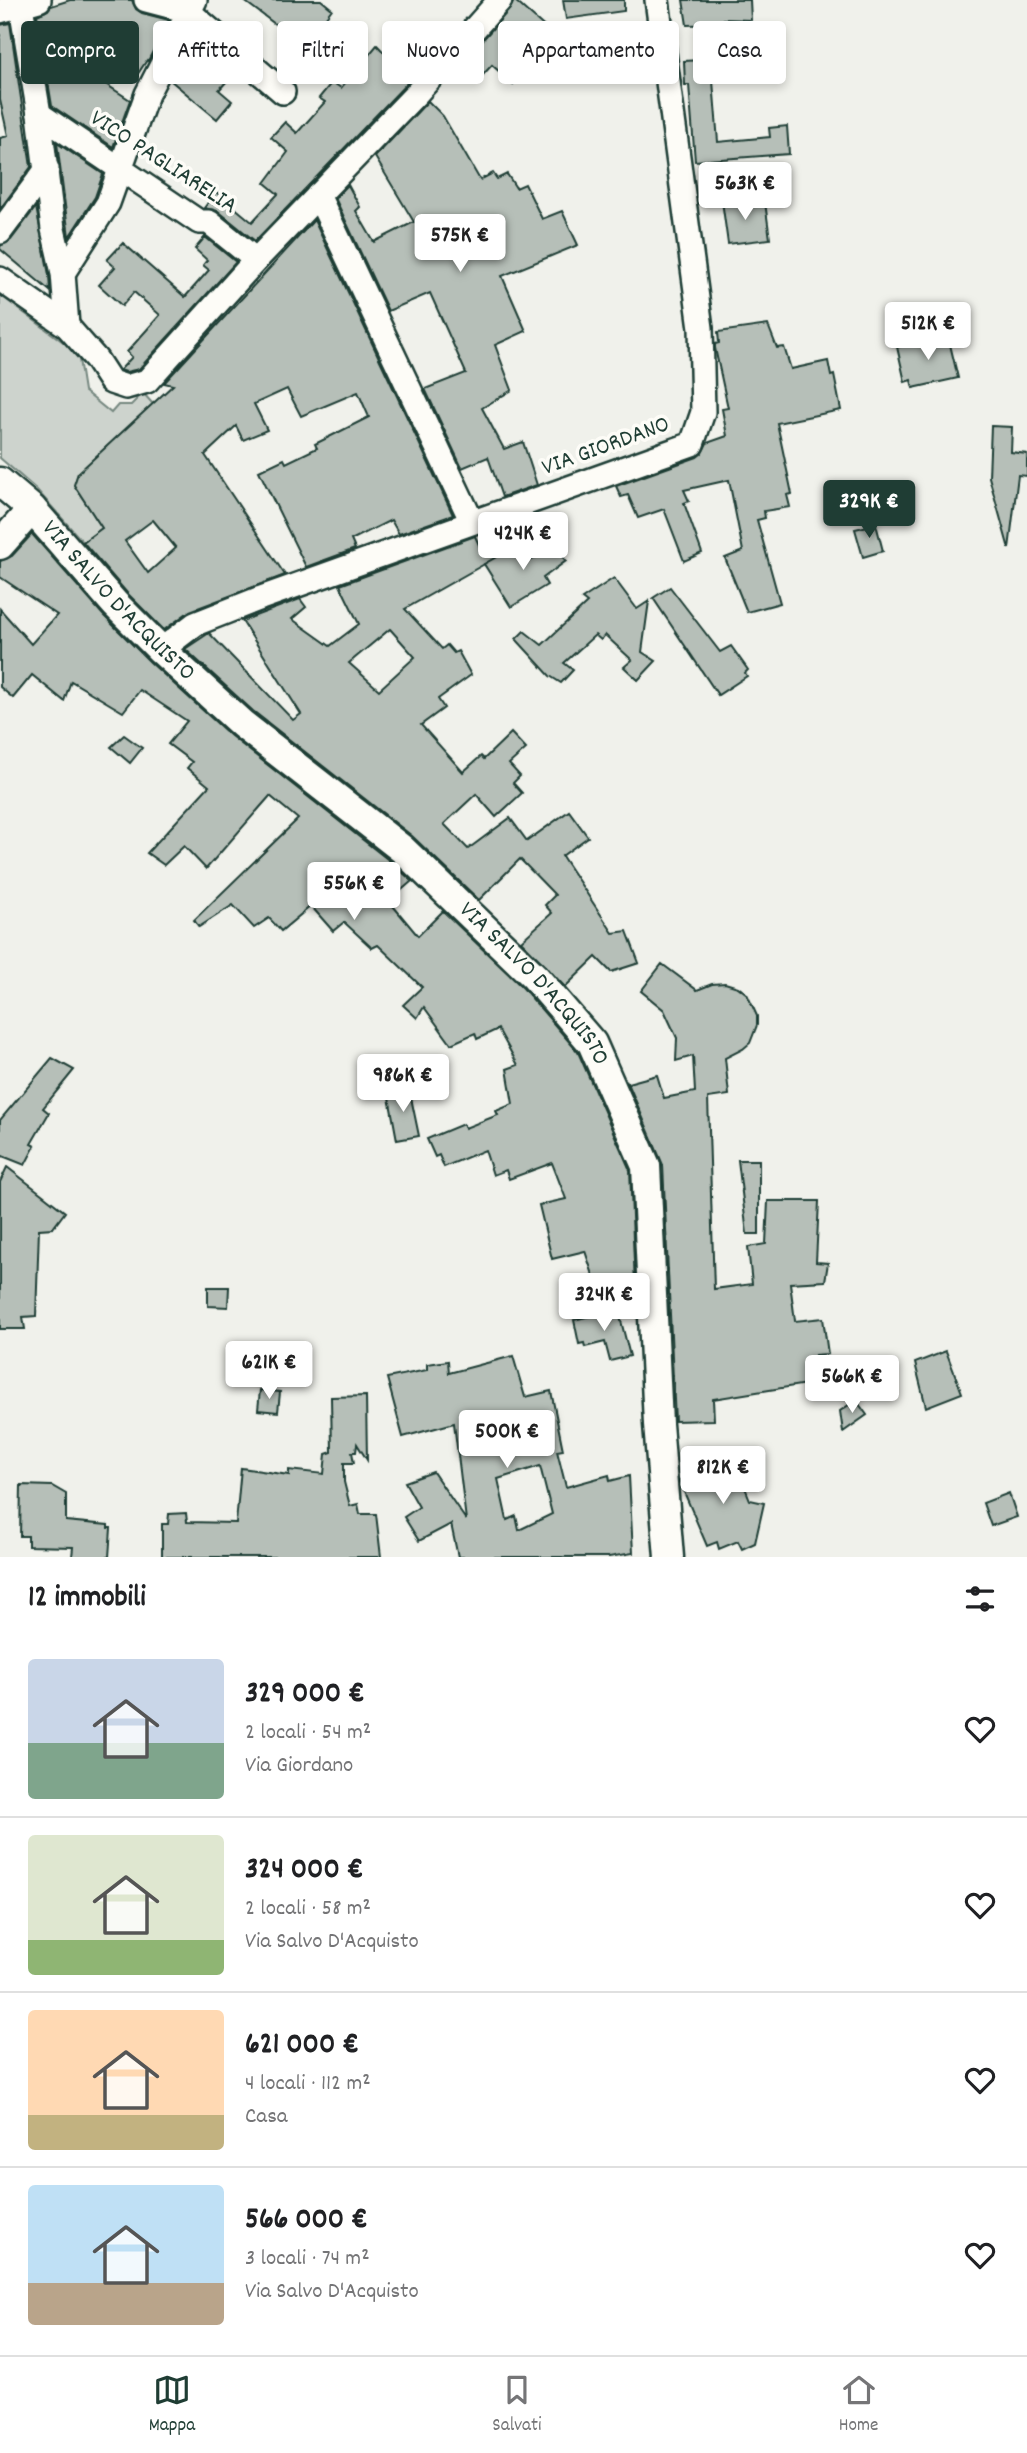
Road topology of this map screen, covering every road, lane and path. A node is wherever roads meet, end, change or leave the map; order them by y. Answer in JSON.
{"nodes":[{"id":1,"x":146,"y":0,"type":"edge"},
{"id":2,"x":499,"y":0,"type":"edge"},
{"id":3,"x":657,"y":0,"type":"edge"},
{"id":4,"x":20,"y":4,"type":"edge"},
{"id":5,"x":192,"y":5,"type":"edge"},
{"id":6,"x":283,"y":92,"type":"dead end"},
{"id":7,"x":39,"y":114,"type":"junction"},
{"id":8,"x":47,"y":169,"type":"junction"},
{"id":9,"x":121,"y":169,"type":"junction"},
{"id":10,"x":318,"y":195,"type":"junction"},
{"id":11,"x":0,"y":232,"type":"edge"},
{"id":12,"x":256,"y":260,"type":"junction"},
{"id":13,"x":63,"y":273,"type":"junction"},
{"id":14,"x":0,"y":279,"type":"edge"},
{"id":15,"x":66,"y":326,"type":"junction"},
{"id":16,"x":0,"y":482,"type":"edge"},
{"id":17,"x":32,"y":509,"type":"junction"},
{"id":18,"x":472,"y":522,"type":"junction"},
{"id":19,"x":0,"y":545,"type":"edge"},
{"id":20,"x":161,"y":650,"type":"junction"},
{"id":21,"x":651,"y":1286,"type":"junction"},
{"id":22,"x":657,"y":1557,"type":"edge"},
{"id":23,"x":669,"y":1557,"type":"edge"}],
"edges":[{"from":1,"to":5,"type":"street"},
{"from":2,"to":10,"type":"street"},
{"from":3,"to":18,"type":"street","name":"VIA GIORDANO"},
{"from":4,"to":7,"type":"street"},
{"from":5,"to":6,"type":"street"},
{"from":5,"to":9,"type":"street"},
{"from":7,"to":8,"type":"street"},
{"from":7,"to":9,"type":"street","name":"VICO PAGLIARELIA"},
{"from":8,"to":11,"type":"street"},
{"from":8,"to":13,"type":"street"},
{"from":9,"to":12,"type":"street","name":"VICO PAGLIARELIA"},
{"from":9,"to":13,"type":"street"},
{"from":10,"to":12,"type":"street"},
{"from":10,"to":18,"type":"street"},
{"from":12,"to":15,"type":"street"},
{"from":13,"to":15,"type":"street"},
{"from":14,"to":15,"type":"street"},
{"from":16,"to":17,"type":"street","name":"VIA SALVO D'ACQUISTO"},
{"from":17,"to":19,"type":"street"},
{"from":17,"to":20,"type":"street","name":"VIA SALVO D'ACQUISTO"},
{"from":18,"to":20,"type":"street","name":"VIA GIORDANO"},
{"from":20,"to":21,"type":"street","name":"VIA SALVO D'ACQUISTO"},
{"from":21,"to":22,"type":"street"},
{"from":21,"to":23,"type":"street","name":"VIA SALVO D'ACQUISTO"}]}
